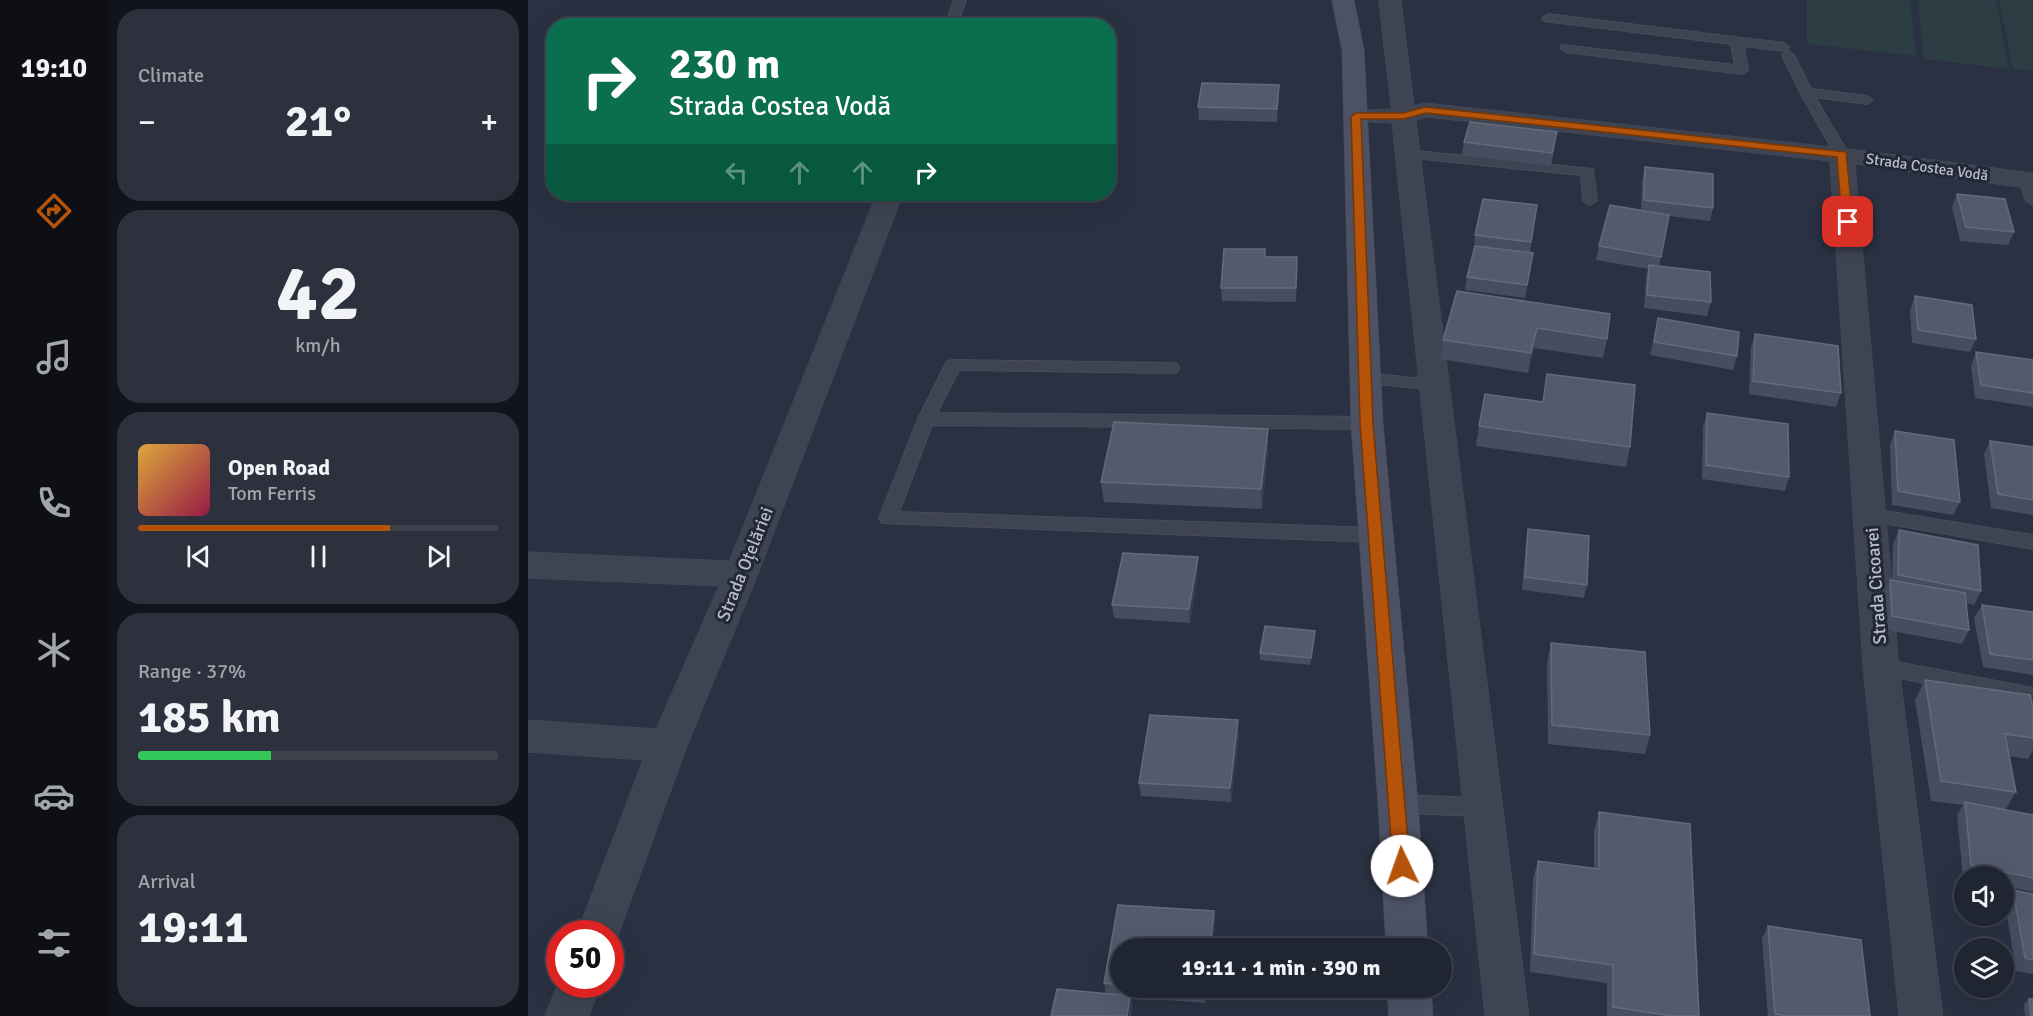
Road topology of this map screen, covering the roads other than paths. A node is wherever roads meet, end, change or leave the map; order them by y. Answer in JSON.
{"nodes":[{"id":1,"x":960,"y":0,"type":"edge"},
{"id":2,"x":1343,"y":0,"type":"edge"},
{"id":3,"x":1390,"y":0,"type":"edge"},
{"id":4,"x":954,"y":18,"type":"edge"},
{"id":5,"x":1548,"y":18,"type":"dead end"},
{"id":6,"x":1737,"y":41,"type":"junction"},
{"id":7,"x":1566,"y":48,"type":"dead end"},
{"id":8,"x":1806,"y":92,"type":"junction"},
{"id":9,"x":1867,"y":100,"type":"dead end"},
{"id":10,"x":1356,"y":116,"type":"junction"},
{"id":11,"x":1403,"y":116,"type":"junction"},
{"id":12,"x":1408,"y":154,"type":"junction"},
{"id":13,"x":1842,"y":155,"type":"junction"},
{"id":14,"x":2031,"y":188,"type":"edge"},
{"id":15,"x":887,"y":201,"type":"edge"},
{"id":16,"x":1590,"y":201,"type":"dead end"},
{"id":17,"x":1171,"y":369,"type":"dead end"},
{"id":18,"x":1364,"y":378,"type":"junction"},
{"id":19,"x":1436,"y":385,"type":"junction"},
{"id":20,"x":926,"y":419,"type":"junction"},
{"id":21,"x":1367,"y":423,"type":"junction"},
{"id":22,"x":1872,"y":515,"type":"junction"},
{"id":23,"x":1376,"y":535,"type":"junction"},
{"id":24,"x":2033,"y":542,"type":"edge"},
{"id":25,"x":528,"y":565,"type":"edge"},
{"id":26,"x":741,"y":574,"type":"junction"},
{"id":27,"x":1881,"y":667,"type":"junction"},
{"id":28,"x":2033,"y":696,"type":"edge"},
{"id":29,"x":528,"y":736,"type":"edge"},
{"id":30,"x":668,"y":746,"type":"junction"},
{"id":31,"x":1398,"y":804,"type":"junction"},
{"id":32,"x":1482,"y":807,"type":"junction"},
{"id":33,"x":603,"y":920,"type":"edge"},
{"id":34,"x":1406,"y":938,"type":"edge"},
{"id":35,"x":574,"y":998,"type":"edge"},
{"id":36,"x":1410,"y":998,"type":"edge"},
{"id":37,"x":1512,"y":1015,"type":"edge"},
{"id":38,"x":567,"y":1016,"type":"edge"},
{"id":39,"x":1411,"y":1016,"type":"edge"},
{"id":40,"x":1921,"y":1016,"type":"edge"}],
"edges":[{"from":1,"to":4,"type":"lane"},
{"from":2,"to":10,"type":"main road"},
{"from":3,"to":11,"type":"street"},
{"from":5,"to":6,"type":"lane"},
{"from":6,"to":7,"type":"lane"},
{"from":6,"to":8,"type":"lane"},
{"from":8,"to":9,"type":"lane"},
{"from":8,"to":13,"type":"lane"},
{"from":10,"to":11,"type":"street","name":"Strada Costea Vodă"},
{"from":10,"to":18,"type":"main road"},
{"from":11,"to":12,"type":"street"},
{"from":11,"to":13,"type":"street","name":"Strada Costea Vodă"},
{"from":12,"to":16,"type":"lane"},
{"from":12,"to":19,"type":"street"},
{"from":13,"to":14,"type":"street","name":"Strada Costea Vodă"},
{"from":13,"to":22,"type":"street","name":"Strada Cicoarei"},
{"from":15,"to":26,"type":"street","name":"Strada Oțelăriei"},
{"from":17,"to":20,"type":"lane"},
{"from":18,"to":19,"type":"lane"},
{"from":18,"to":21,"type":"main road"},
{"from":19,"to":32,"type":"street"},
{"from":20,"to":21,"type":"lane"},
{"from":20,"to":23,"type":"lane"},
{"from":21,"to":23,"type":"main road"},
{"from":22,"to":24,"type":"lane"},
{"from":22,"to":27,"type":"street","name":"Strada Cicoarei"},
{"from":23,"to":31,"type":"main road"},
{"from":25,"to":26,"type":"street"},
{"from":26,"to":30,"type":"street","name":"Strada Oțelăriei"},
{"from":27,"to":28,"type":"lane"},
{"from":27,"to":40,"type":"street","name":"Strada Cicoarei"},
{"from":29,"to":30,"type":"street"},
{"from":30,"to":33,"type":"street","name":"Strada Oțelăriei"},
{"from":31,"to":32,"type":"lane"},
{"from":31,"to":34,"type":"main road"},
{"from":32,"to":37,"type":"street"},
{"from":35,"to":38,"type":"street"},
{"from":36,"to":39,"type":"main road"}]}
